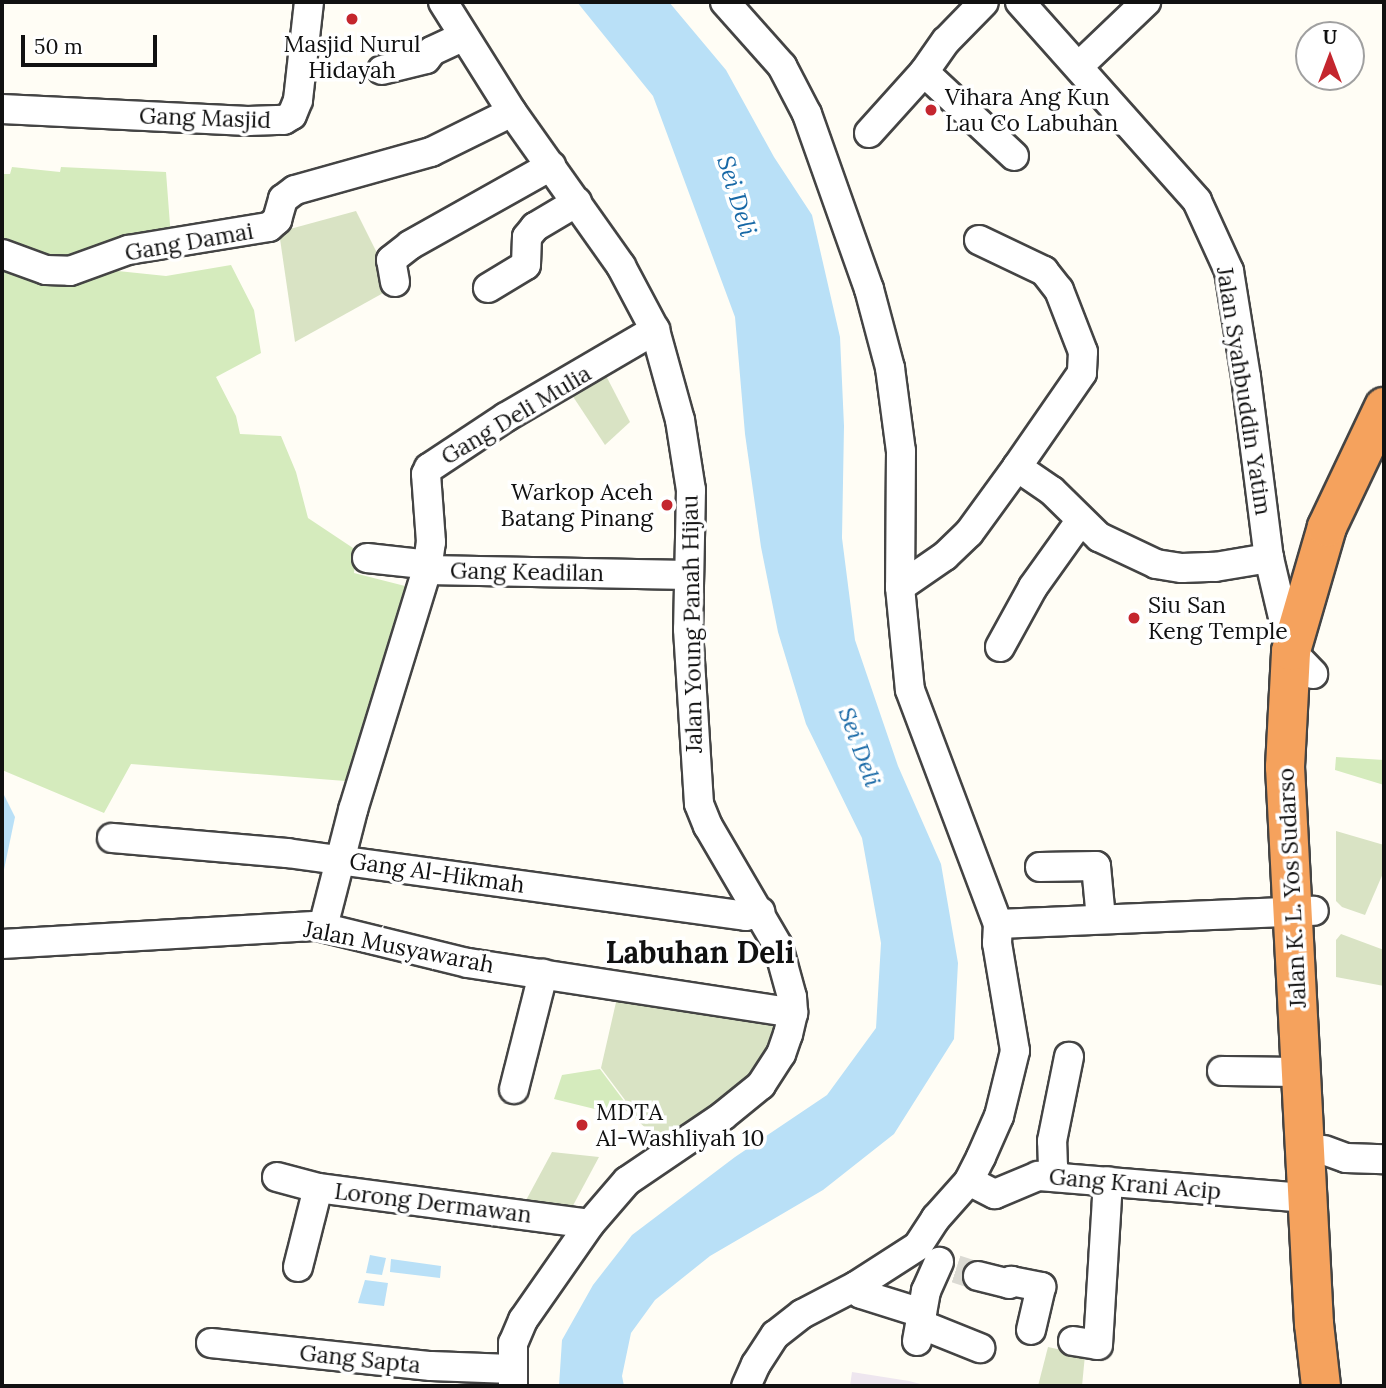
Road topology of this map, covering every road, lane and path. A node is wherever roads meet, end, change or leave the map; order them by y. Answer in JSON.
{"nodes":[{"id":1,"x":309,"y":2,"type":"edge"},
{"id":2,"x":443,"y":2,"type":"edge"},
{"id":3,"x":724,"y":2,"type":"edge"},
{"id":4,"x":984,"y":2,"type":"edge"},
{"id":5,"x":1020,"y":2,"type":"edge"},
{"id":6,"x":1146,"y":2,"type":"edge"},
{"id":7,"x":464,"y":36,"type":"junction"},
{"id":8,"x":1079,"y":66,"type":"junction"},
{"id":9,"x":382,"y":70,"type":"dead end"},
{"id":10,"x":924,"y":72,"type":"junction"},
{"id":11,"x":2,"y":109,"type":"edge"},
{"id":12,"x":512,"y":112,"type":"junction"},
{"id":13,"x":869,"y":133,"type":"dead end"},
{"id":14,"x":1014,"y":156,"type":"dead end"},
{"id":15,"x":551,"y":166,"type":"junction"},
{"id":16,"x":577,"y":202,"type":"junction"},
{"id":17,"x":979,"y":240,"type":"dead end"},
{"id":18,"x":2,"y":254,"type":"edge"},
{"id":19,"x":395,"y":282,"type":"dead end"},
{"id":20,"x":488,"y":288,"type":"dead end"},
{"id":21,"x":655,"y":330,"type":"junction"},
{"id":22,"x":1384,"y":407,"type":"edge"},
{"id":23,"x":1384,"y":456,"type":"edge"},
{"id":24,"x":1017,"y":467,"type":"junction"},
{"id":25,"x":1080,"y":521,"type":"junction"},
{"id":26,"x":368,"y":558,"type":"dead end"},
{"id":27,"x":1269,"y":558,"type":"junction"},
{"id":28,"x":427,"y":570,"type":"junction"},
{"id":29,"x":689,"y":575,"type":"junction"},
{"id":30,"x":900,"y":587,"type":"junction"},
{"id":31,"x":1000,"y":647,"type":"dead end"},
{"id":32,"x":1302,"y":662,"type":"junction"},
{"id":33,"x":112,"y":838,"type":"dead end"},
{"id":34,"x":342,"y":860,"type":"junction"},
{"id":35,"x":1040,"y":867,"type":"dead end"},
{"id":36,"x":1303,"y":911,"type":"junction"},
{"id":37,"x":760,"y":912,"type":"junction"},
{"id":38,"x":1101,"y":919,"type":"junction"},
{"id":39,"x":998,"y":925,"type":"junction"},
{"id":40,"x":323,"y":928,"type":"junction"},
{"id":41,"x":2,"y":944,"type":"edge"},
{"id":42,"x":543,"y":974,"type":"junction"},
{"id":43,"x":793,"y":1013,"type":"junction"},
{"id":44,"x":1069,"y":1057,"type":"dead end"},
{"id":45,"x":1222,"y":1070,"type":"dead end"},
{"id":46,"x":1301,"y":1072,"type":"junction"},
{"id":47,"x":514,"y":1089,"type":"dead end"},
{"id":48,"x":1324,"y":1150,"type":"junction"},
{"id":49,"x":1384,"y":1159,"type":"edge"},
{"id":50,"x":277,"y":1177,"type":"dead end"},
{"id":51,"x":1058,"y":1177,"type":"junction"},
{"id":52,"x":969,"y":1181,"type":"junction"},
{"id":53,"x":1108,"y":1181,"type":"junction"},
{"id":54,"x":318,"y":1188,"type":"junction"},
{"id":55,"x":1308,"y":1198,"type":"junction"},
{"id":56,"x":590,"y":1224,"type":"junction"},
{"id":57,"x":948,"y":1263,"type":"junction"},
{"id":58,"x":298,"y":1267,"type":"dead end"},
{"id":59,"x":856,"y":1286,"type":"junction"},
{"id":60,"x":920,"y":1326,"type":"junction"},
{"id":61,"x":1031,"y":1330,"type":"dead end"},
{"id":62,"x":1073,"y":1340,"type":"dead end"},
{"id":63,"x":211,"y":1343,"type":"dead end"},
{"id":64,"x":980,"y":1348,"type":"dead end"},
{"id":65,"x":512,"y":1378,"type":"edge"},
{"id":66,"x":746,"y":1386,"type":"edge"},
{"id":67,"x":1321,"y":1386,"type":"edge"},
{"id":68,"x":1343,"y":1386,"type":"edge"}],
"edges":[{"from":1,"to":11,"type":"street","name":"Gang Masjid"},
{"from":2,"to":7,"type":"street","name":"Jalan Young Panah Hijau"},
{"from":3,"to":30,"type":"street"},
{"from":4,"to":10,"type":"street"},
{"from":5,"to":8,"type":"street","name":"Jalan Syahbuddin Yatim"},
{"from":6,"to":8,"type":"street"},
{"from":7,"to":9,"type":"street"},
{"from":7,"to":12,"type":"street","name":"Jalan Young Panah Hijau"},
{"from":8,"to":27,"type":"street","name":"Jalan Syahbuddin Yatim"},
{"from":10,"to":13,"type":"street"},
{"from":10,"to":14,"type":"street"},
{"from":12,"to":15,"type":"street","name":"Jalan Young Panah Hijau"},
{"from":12,"to":18,"type":"street","name":"Gang Damai"},
{"from":15,"to":16,"type":"street","name":"Jalan Young Panah Hijau"},
{"from":15,"to":19,"type":"street"},
{"from":16,"to":20,"type":"street"},
{"from":16,"to":21,"type":"street","name":"Jalan Young Panah Hijau"},
{"from":17,"to":24,"type":"street"},
{"from":21,"to":28,"type":"street","name":"Gang Deli Mulia"},
{"from":21,"to":29,"type":"street","name":"Jalan Young Panah Hijau"},
{"from":22,"to":32,"type":"highway","name":"Jalan K. L. Yos Sudarso"},
{"from":23,"to":32,"type":"highway","name":"Jalan K. L. Yos Sudarso"},
{"from":24,"to":25,"type":"street"},
{"from":24,"to":30,"type":"street"},
{"from":25,"to":27,"type":"street"},
{"from":25,"to":31,"type":"street"},
{"from":26,"to":28,"type":"street","name":"Gang Keadilan"},
{"from":27,"to":32,"type":"street","name":"Jalan Syahbuddin Yatim"},
{"from":28,"to":29,"type":"street","name":"Gang Keadilan"},
{"from":28,"to":34,"type":"street"},
{"from":29,"to":37,"type":"street","name":"Jalan Young Panah Hijau"},
{"from":30,"to":39,"type":"street"},
{"from":32,"to":36,"type":"highway","name":"Jalan K. L. Yos Sudarso"},
{"from":33,"to":34,"type":"street","name":"Gang Al-Hikmah"},
{"from":34,"to":37,"type":"street","name":"Gang Al-Hikmah"},
{"from":34,"to":40,"type":"street"},
{"from":35,"to":38,"type":"street"},
{"from":36,"to":38,"type":"street"},
{"from":36,"to":46,"type":"highway","name":"Jalan K. L. Yos Sudarso"},
{"from":36,"to":48,"type":"highway","name":"Jalan K. L. Yos Sudarso"},
{"from":37,"to":43,"type":"street","name":"Jalan Young Panah Hijau"},
{"from":38,"to":39,"type":"street"},
{"from":39,"to":52,"type":"street"},
{"from":40,"to":41,"type":"street","name":"Jalan Musyawarah"},
{"from":40,"to":42,"type":"street","name":"Jalan Musyawarah"},
{"from":42,"to":43,"type":"street","name":"Jalan Musyawarah"},
{"from":42,"to":47,"type":"street"},
{"from":43,"to":56,"type":"street","name":"Jalan Young Panah Hijau"},
{"from":44,"to":51,"type":"street"},
{"from":45,"to":46,"type":"street"},
{"from":46,"to":55,"type":"highway","name":"Jalan K. L. Yos Sudarso"},
{"from":48,"to":49,"type":"street"},
{"from":48,"to":68,"type":"highway","name":"Jalan K. L. Yos Sudarso"},
{"from":50,"to":54,"type":"street","name":"Lorong Dermawan"},
{"from":51,"to":52,"type":"street","name":"Gang Krani Acip"},
{"from":51,"to":53,"type":"street","name":"Gang Krani Acip"},
{"from":52,"to":57,"type":"street"},
{"from":53,"to":55,"type":"street","name":"Gang Krani Acip"},
{"from":53,"to":62,"type":"street"},
{"from":54,"to":56,"type":"street","name":"Lorong Dermawan"},
{"from":54,"to":58,"type":"street"},
{"from":55,"to":67,"type":"highway","name":"Jalan K. L. Yos Sudarso"},
{"from":56,"to":65,"type":"street","name":"Jalan Young Panah Hijau"},
{"from":57,"to":59,"type":"street"},
{"from":57,"to":60,"type":"street"},
{"from":57,"to":61,"type":"street"},
{"from":59,"to":60,"type":"street"},
{"from":59,"to":66,"type":"street"},
{"from":60,"to":64,"type":"street"},
{"from":63,"to":65,"type":"street","name":"Gang Sapta"}]}
